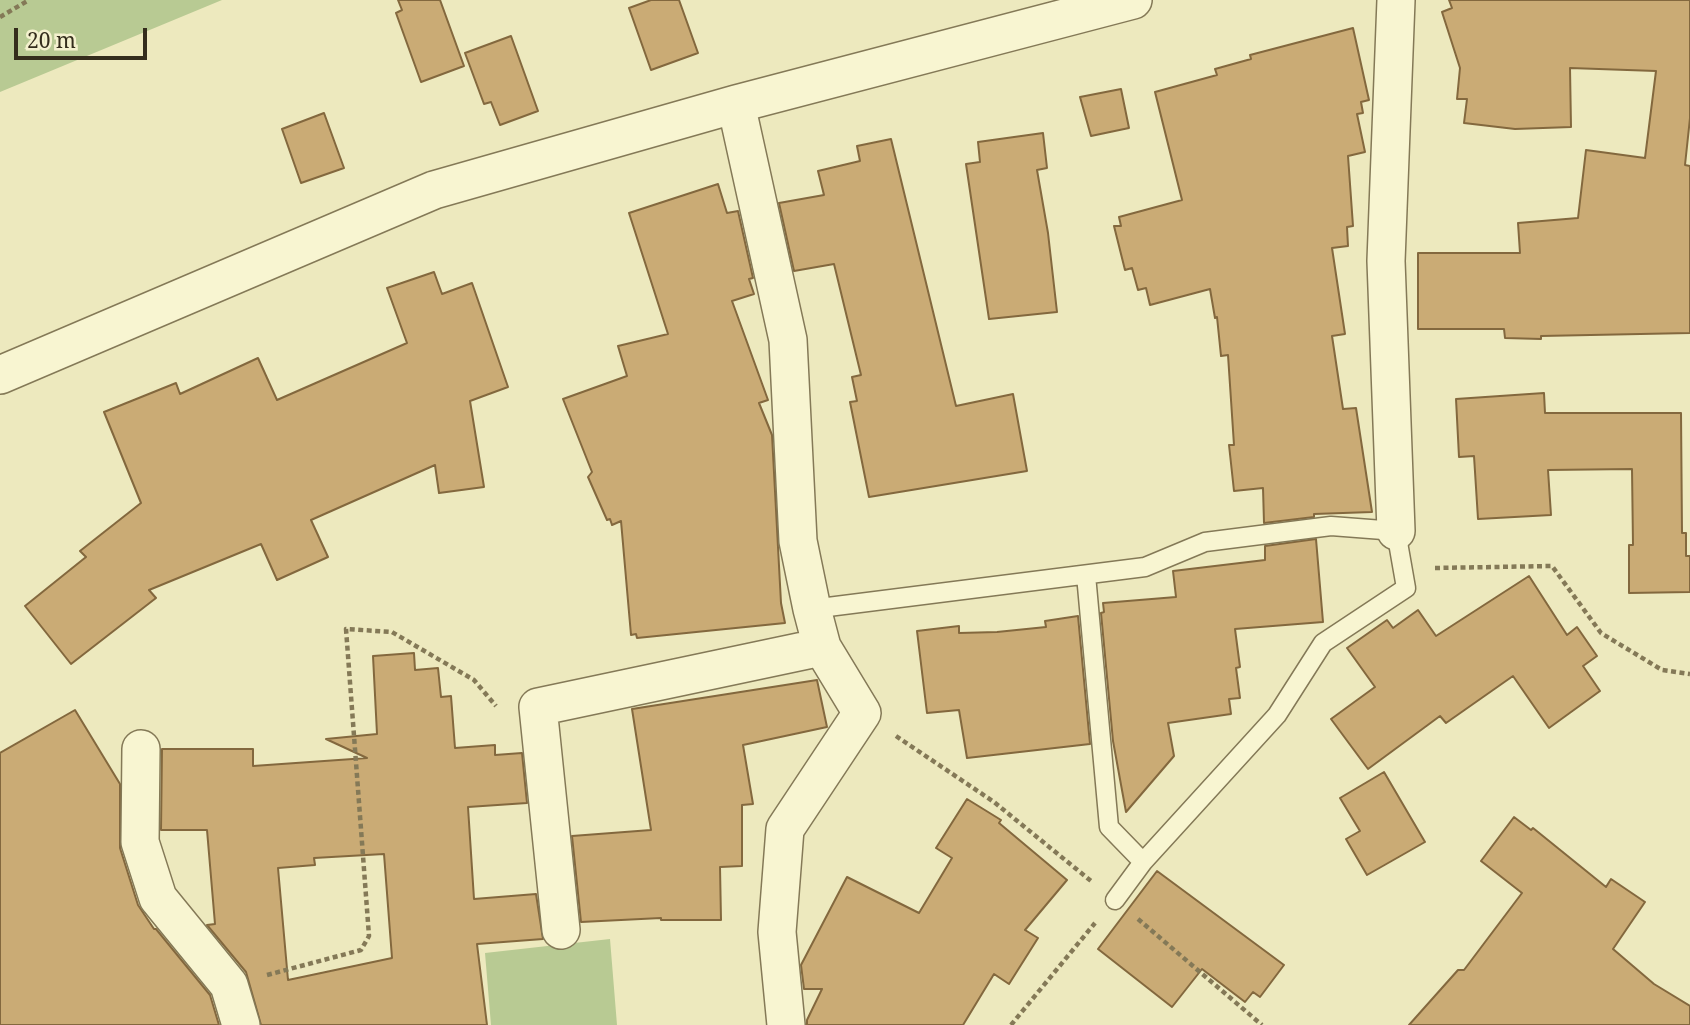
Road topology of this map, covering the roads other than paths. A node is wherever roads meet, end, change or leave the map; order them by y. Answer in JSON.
{"nodes":[{"id":1,"x":1133,"y":0,"type":"edge"},
{"id":2,"x":1396,"y":0,"type":"edge"},
{"id":3,"x":1056,"y":10,"type":"edge"},
{"id":4,"x":736,"y":104,"type":"junction"},
{"id":5,"x":0,"y":375,"type":"edge"},
{"id":6,"x":1396,"y":531,"type":"junction"},
{"id":7,"x":1086,"y":576,"type":"junction"},
{"id":8,"x":812,"y":609,"type":"junction"},
{"id":9,"x":822,"y":647,"type":"junction"},
{"id":10,"x":141,"y":749,"type":"dead end"},
{"id":11,"x":1143,"y":862,"type":"junction"},
{"id":12,"x":1115,"y":900,"type":"road end"},
{"id":13,"x":561,"y":930,"type":"dead end"},
{"id":14,"x":241,"y":1025,"type":"edge"},
{"id":15,"x":786,"y":1025,"type":"edge"}],
"edges":[{"from":1,"to":3,"type":"street"},
{"from":2,"to":6,"type":"street"},
{"from":3,"to":4,"type":"street"},
{"from":4,"to":5,"type":"street"},
{"from":4,"to":8,"type":"street"},
{"from":6,"to":7,"type":"lane"},
{"from":6,"to":11,"type":"lane"},
{"from":7,"to":8,"type":"lane"},
{"from":7,"to":11,"type":"lane"},
{"from":8,"to":9,"type":"street"},
{"from":9,"to":13,"type":"street"},
{"from":9,"to":15,"type":"street"},
{"from":10,"to":14,"type":"street"},
{"from":11,"to":12,"type":"lane"}]}
